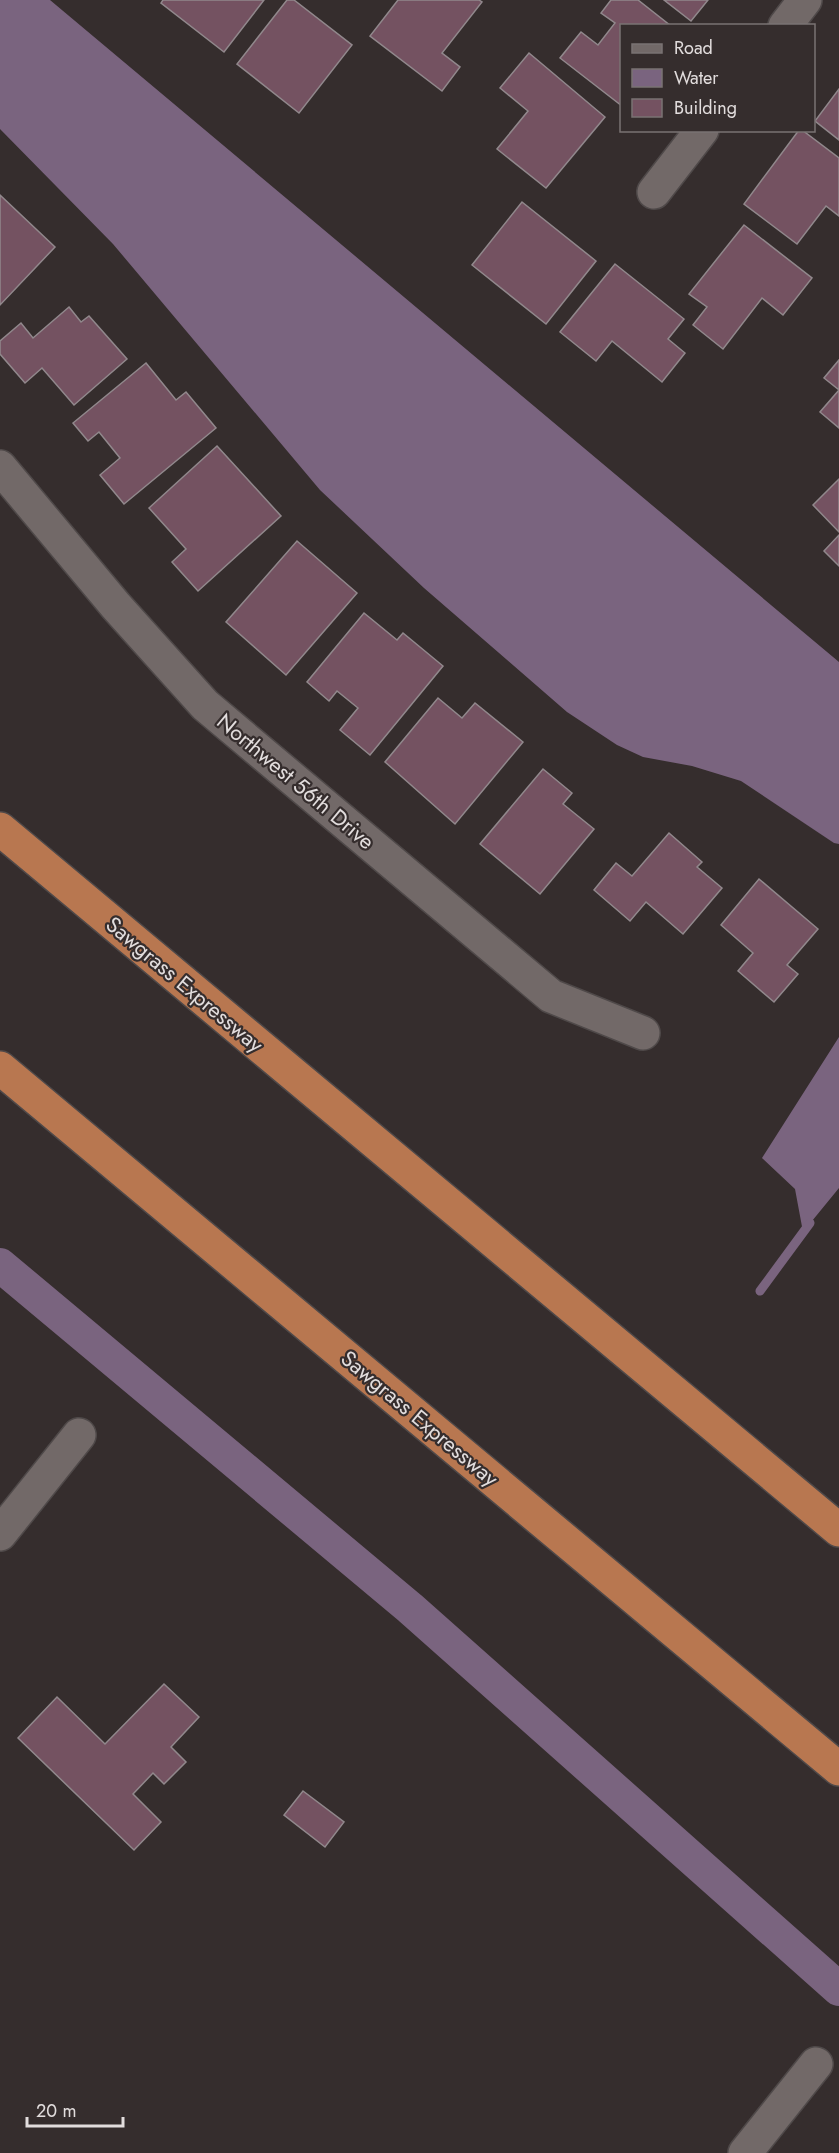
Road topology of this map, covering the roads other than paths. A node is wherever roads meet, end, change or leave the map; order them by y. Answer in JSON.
{"nodes":[{"id":1,"x":805,"y":0,"type":"edge"},
{"id":2,"x":787,"y":24,"type":"edge"},
{"id":3,"x":700,"y":132,"type":"edge"},
{"id":4,"x":654,"y":192,"type":"dead end"},
{"id":5,"x":0,"y":467,"type":"edge"},
{"id":6,"x":0,"y":829,"type":"edge"},
{"id":7,"x":643,"y":1034,"type":"dead end"},
{"id":8,"x":0,"y":1068,"type":"edge"},
{"id":9,"x":79,"y":1435,"type":"dead end"},
{"id":10,"x":839,"y":1530,"type":"edge"},
{"id":11,"x":0,"y":1534,"type":"edge"},
{"id":12,"x":839,"y":1769,"type":"edge"},
{"id":13,"x":816,"y":2064,"type":"dead end"},
{"id":14,"x":745,"y":2153,"type":"edge"}],
"edges":[{"from":1,"to":2,"type":"street"},
{"from":3,"to":4,"type":"street"},
{"from":5,"to":7,"type":"street","name":"Northwest 56th Drive"},
{"from":6,"to":10,"type":"highway","name":"Sawgrass Expressway"},
{"from":8,"to":12,"type":"highway","name":"Sawgrass Expressway"},
{"from":9,"to":11,"type":"street"},
{"from":13,"to":14,"type":"street"}]}
